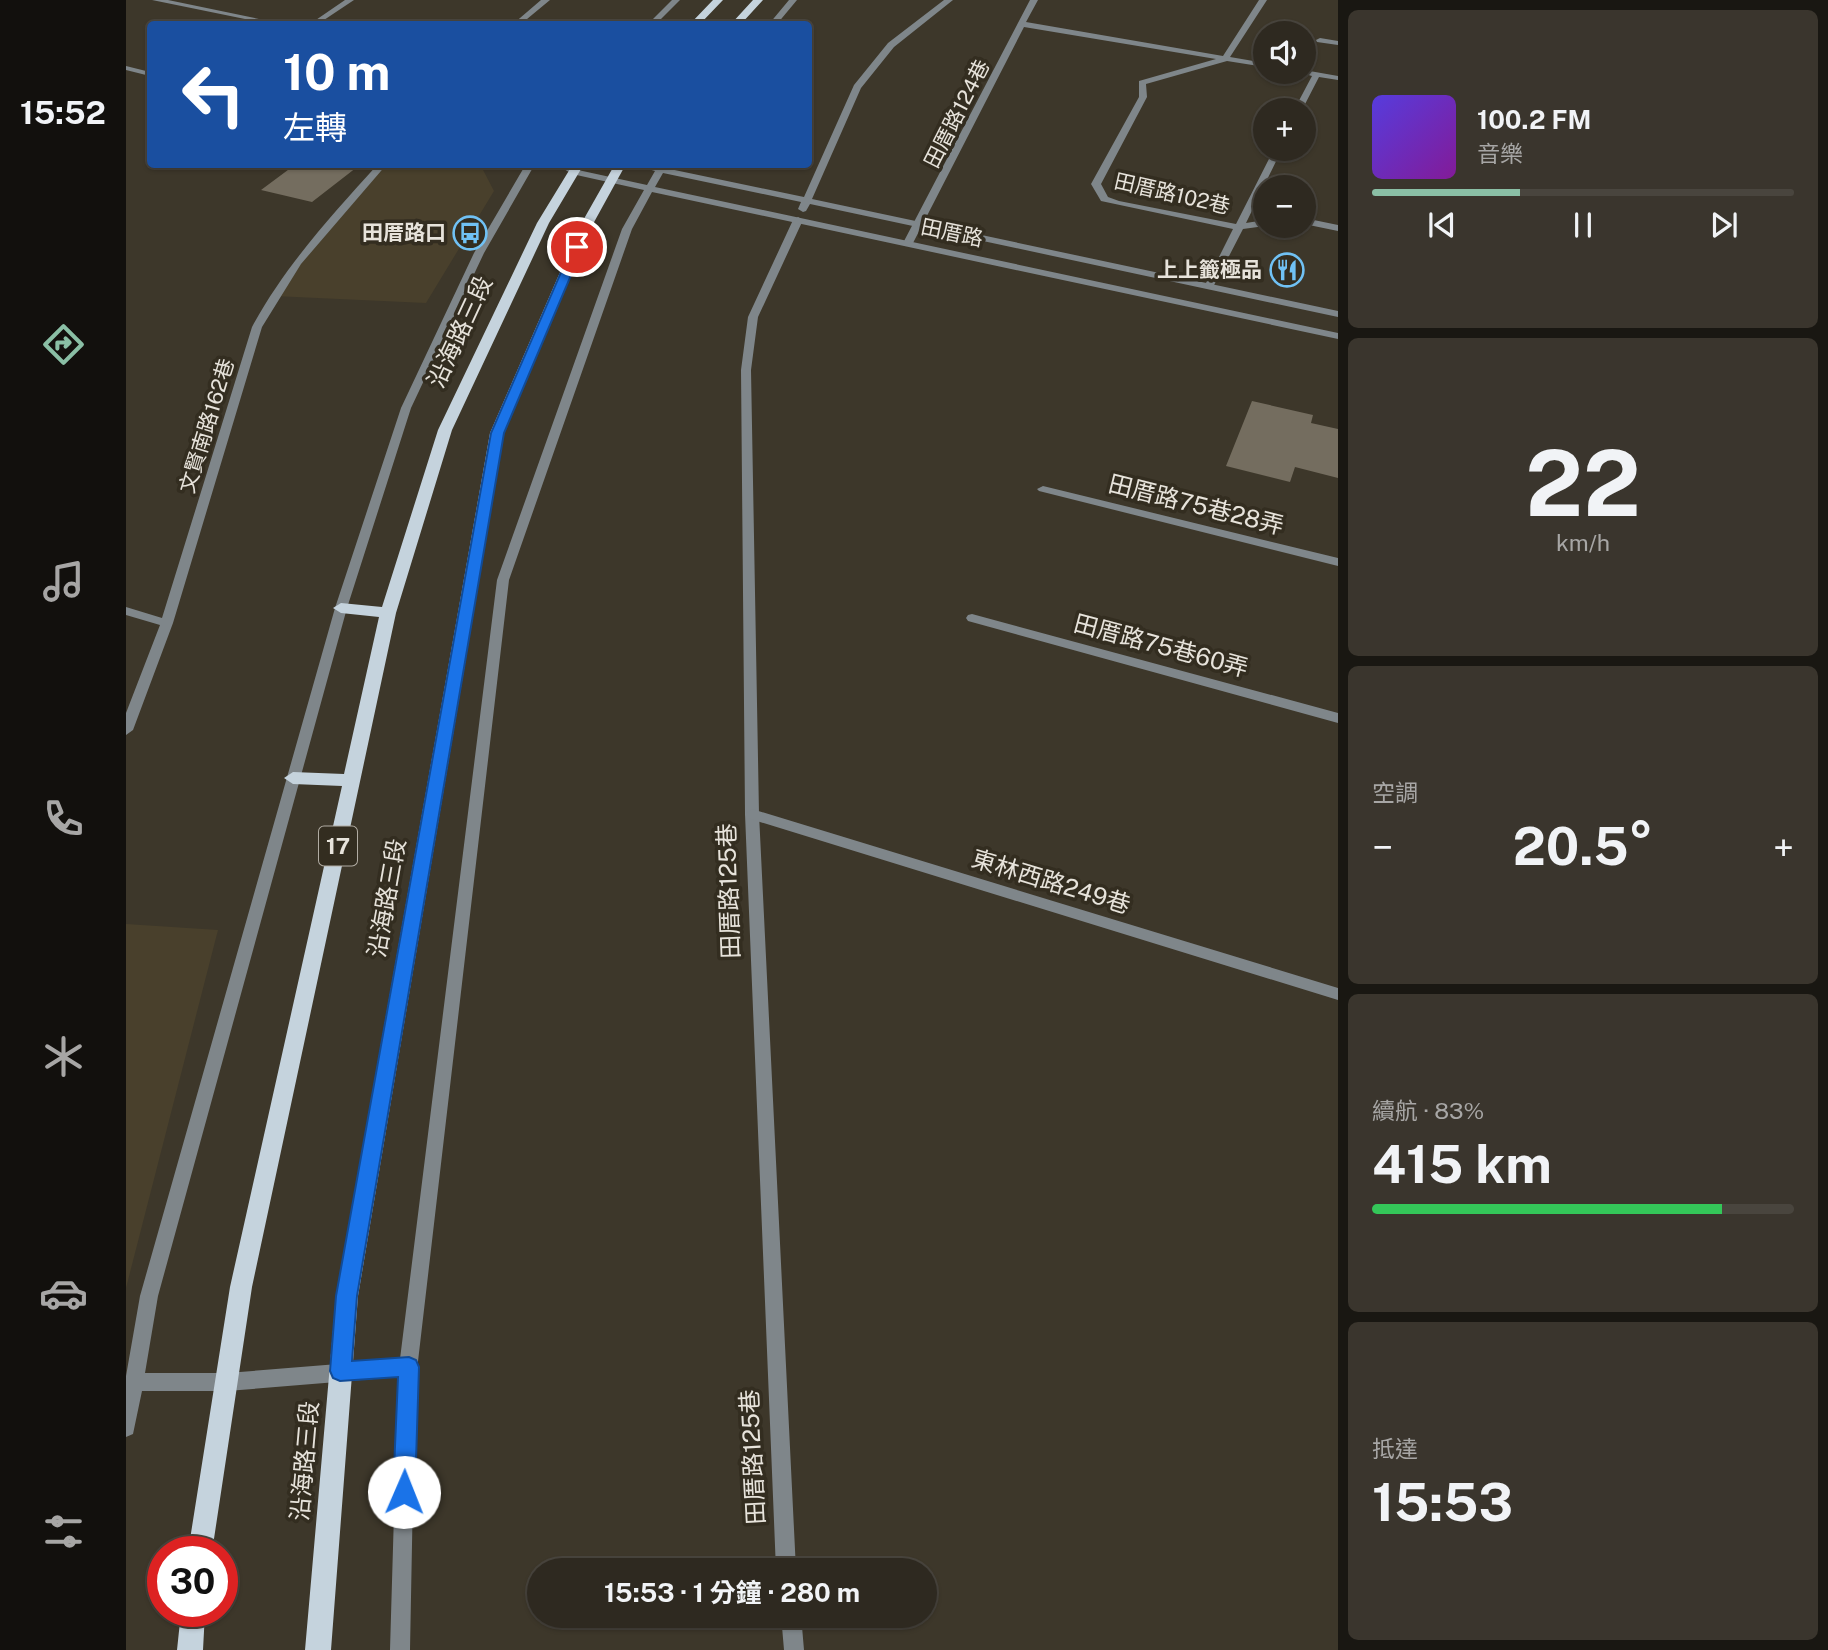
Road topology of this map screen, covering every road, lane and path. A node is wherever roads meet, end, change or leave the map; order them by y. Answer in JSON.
{"nodes":[{"id":1,"x":156,"y":0,"type":"edge"},
{"id":2,"x":350,"y":0,"type":"edge"},
{"id":3,"x":546,"y":0,"type":"edge"},
{"id":4,"x":676,"y":0,"type":"edge"},
{"id":5,"x":718,"y":0,"type":"edge"},
{"id":6,"x":758,"y":0,"type":"edge"},
{"id":7,"x":793,"y":0,"type":"edge"},
{"id":8,"x":949,"y":0,"type":"edge"},
{"id":9,"x":1034,"y":0,"type":"edge"},
{"id":10,"x":1263,"y":0,"type":"edge"},
{"id":11,"x":264,"y":21,"type":"edge"},
{"id":12,"x":318,"y":21,"type":"edge"},
{"id":13,"x":521,"y":21,"type":"edge"},
{"id":14,"x":655,"y":21,"type":"edge"},
{"id":15,"x":698,"y":21,"type":"edge"},
{"id":16,"x":739,"y":21,"type":"edge"},
{"id":17,"x":776,"y":21,"type":"edge"},
{"id":18,"x":1022,"y":24,"type":"junction"},
{"id":19,"x":1320,"y":40,"type":"dead end"},
{"id":20,"x":1338,"y":43,"type":"edge"},
{"id":21,"x":1225,"y":59,"type":"junction"},
{"id":22,"x":1253,"y":63,"type":"edge"},
{"id":23,"x":126,"y":68,"type":"edge"},
{"id":24,"x":147,"y":73,"type":"edge"},
{"id":25,"x":1317,"y":74,"type":"joint"},
{"id":26,"x":1338,"y":78,"type":"edge"},
{"id":27,"x":1304,"y":98,"type":"edge"},
{"id":28,"x":1272,"y":161,"type":"edge"},
{"id":29,"x":380,"y":168,"type":"edge"},
{"id":30,"x":529,"y":168,"type":"edge"},
{"id":31,"x":570,"y":168,"type":"edge"},
{"id":32,"x":580,"y":168,"type":"edge"},
{"id":33,"x":661,"y":168,"type":"edge"},
{"id":34,"x":666,"y":168,"type":"edge"},
{"id":35,"x":616,"y":172,"type":"edge"},
{"id":36,"x":651,"y":188,"type":"junction"},
{"id":37,"x":807,"y":201,"type":"junction"},
{"id":38,"x":798,"y":220,"type":"junction"},
{"id":39,"x":1316,"y":223,"type":"edge"},
{"id":40,"x":920,"y":225,"type":"junction"},
{"id":41,"x":1253,"y":225,"type":"edge"},
{"id":42,"x":1237,"y":227,"type":"junction"},
{"id":43,"x":1338,"y":228,"type":"edge"},
{"id":44,"x":908,"y":243,"type":"junction"},
{"id":45,"x":1209,"y":287,"type":"junction"},
{"id":46,"x":1338,"y":314,"type":"edge"},
{"id":47,"x":1338,"y":336,"type":"edge"},
{"id":48,"x":1043,"y":489,"type":"dead end"},
{"id":49,"x":1338,"y":562,"type":"edge"},
{"id":50,"x":341,"y":608,"type":"junction"},
{"id":51,"x":126,"y":611,"type":"edge"},
{"id":52,"x":388,"y":613,"type":"junction"},
{"id":53,"x":972,"y":618,"type":"dead end"},
{"id":54,"x":167,"y":623,"type":"junction"},
{"id":55,"x":1338,"y":718,"type":"edge"},
{"id":56,"x":126,"y":730,"type":"edge"},
{"id":57,"x":293,"y":778,"type":"junction"},
{"id":58,"x":352,"y":780,"type":"junction"},
{"id":59,"x":752,"y":814,"type":"junction"},
{"id":60,"x":1338,"y":994,"type":"edge"},
{"id":61,"x":409,"y":1367,"type":"junction"},
{"id":62,"x":340,"y":1371,"type":"junction"},
{"id":63,"x":134,"y":1382,"type":"junction"},
{"id":64,"x":227,"y":1382,"type":"junction"},
{"id":65,"x":126,"y":1428,"type":"edge"},
{"id":66,"x":203,"y":1536,"type":"edge"},
{"id":67,"x":785,"y":1558,"type":"edge"},
{"id":68,"x":192,"y":1627,"type":"edge"},
{"id":69,"x":792,"y":1628,"type":"edge"},
{"id":70,"x":190,"y":1650,"type":"edge"},
{"id":71,"x":318,"y":1650,"type":"edge"},
{"id":72,"x":400,"y":1650,"type":"edge"},
{"id":73,"x":794,"y":1650,"type":"edge"}],
"edges":[{"from":1,"to":11,"type":"street"},
{"from":2,"to":12,"type":"street"},
{"from":3,"to":13,"type":"street"},
{"from":4,"to":14,"type":"street"},
{"from":5,"to":15,"type":"main road"},
{"from":6,"to":16,"type":"main road"},
{"from":7,"to":17,"type":"street"},
{"from":8,"to":37,"type":"street","name":"田厝路125巷"},
{"from":9,"to":18,"type":"street","name":"田厝路124巷"},
{"from":10,"to":21,"type":"street"},
{"from":18,"to":21,"type":"street"},
{"from":18,"to":40,"type":"street","name":"田厝路124巷"},
{"from":19,"to":20,"type":"street"},
{"from":21,"to":22,"type":"street"},
{"from":21,"to":42,"type":"street","name":"田厝路102巷"},
{"from":23,"to":24,"type":"street"},
{"from":25,"to":26,"type":"street"},
{"from":25,"to":27,"type":"street"},
{"from":28,"to":42,"type":"street"},
{"from":29,"to":54,"type":"street","name":"文賢南路162巷"},
{"from":30,"to":50,"type":"street","name":"沿海路三段"},
{"from":31,"to":52,"type":"main road","name":"沿海路三段","number":"17"},
{"from":32,"to":35,"type":"street","name":"田厝路"},
{"from":33,"to":36,"type":"street"},
{"from":34,"to":37,"type":"street","name":"田厝路"},
{"from":35,"to":36,"type":"street","name":"田厝路"},
{"from":35,"to":62,"type":"main road","name":"沿海路三段"},
{"from":36,"to":38,"type":"street","name":"田厝路"},
{"from":36,"to":61,"type":"street"},
{"from":37,"to":38,"type":"street","name":"田厝路125巷"},
{"from":37,"to":40,"type":"street","name":"田厝路"},
{"from":38,"to":44,"type":"street","name":"田厝路"},
{"from":38,"to":59,"type":"street","name":"田厝路125巷"},
{"from":39,"to":43,"type":"street"},
{"from":40,"to":44,"type":"street","name":"田厝路124巷"},
{"from":40,"to":45,"type":"street","name":"田厝路"},
{"from":41,"to":42,"type":"street"},
{"from":42,"to":45,"type":"street"},
{"from":44,"to":47,"type":"street","name":"田厝路"},
{"from":45,"to":46,"type":"street","name":"田厝路"},
{"from":48,"to":49,"type":"street","name":"田厝路75巷28弄"},
{"from":50,"to":52,"type":"main road"},
{"from":50,"to":57,"type":"street","name":"沿海路三段"},
{"from":51,"to":54,"type":"street"},
{"from":52,"to":58,"type":"main road","name":"沿海路三段","number":"17"},
{"from":53,"to":55,"type":"street","name":"田厝路75巷60弄"},
{"from":54,"to":56,"type":"street","name":"文賢南路162巷"},
{"from":57,"to":58,"type":"main road"},
{"from":57,"to":63,"type":"street","name":"沿海路三段"},
{"from":58,"to":64,"type":"main road","name":"沿海路三段","number":"17"},
{"from":59,"to":60,"type":"street","name":"東林西路249巷"},
{"from":59,"to":67,"type":"street","name":"田厝路125巷"},
{"from":61,"to":62,"type":"street"},
{"from":61,"to":72,"type":"street"},
{"from":62,"to":64,"type":"street"},
{"from":62,"to":71,"type":"main road","name":"沿海路三段"},
{"from":63,"to":64,"type":"street"},
{"from":63,"to":65,"type":"street","name":"沿海路三段"},
{"from":64,"to":66,"type":"main road","name":"沿海路三段","number":"17"},
{"from":68,"to":70,"type":"main road"},
{"from":69,"to":73,"type":"street"}]}
